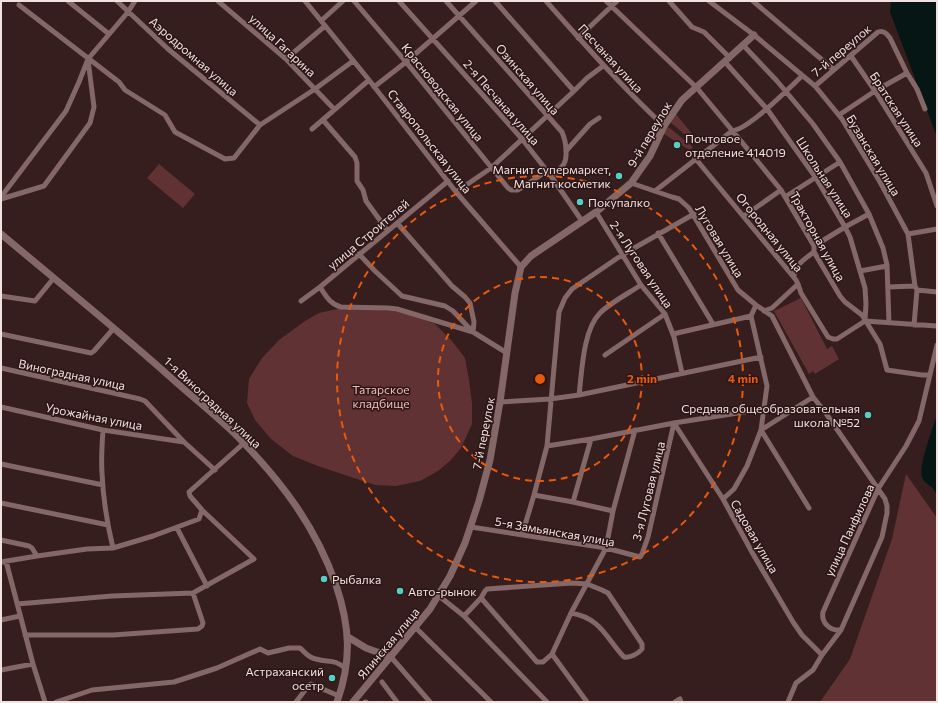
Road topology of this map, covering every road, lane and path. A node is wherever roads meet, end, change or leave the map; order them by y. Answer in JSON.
{"nodes":[{"id":1,"x":68,"y":1,"type":"edge"},
{"id":2,"x":117,"y":1,"type":"edge"},
{"id":3,"x":135,"y":1,"type":"edge"},
{"id":4,"x":218,"y":1,"type":"edge"},
{"id":5,"x":305,"y":1,"type":"edge"},
{"id":6,"x":343,"y":1,"type":"edge"},
{"id":7,"x":354,"y":1,"type":"edge"},
{"id":8,"x":399,"y":1,"type":"edge"},
{"id":9,"x":446,"y":1,"type":"edge"},
{"id":10,"x":476,"y":1,"type":"edge"},
{"id":11,"x":495,"y":1,"type":"edge"},
{"id":12,"x":546,"y":1,"type":"edge"},
{"id":13,"x":606,"y":1,"type":"edge"},
{"id":14,"x":617,"y":1,"type":"edge"},
{"id":15,"x":669,"y":1,"type":"edge"},
{"id":16,"x":710,"y":1,"type":"edge"},
{"id":17,"x":754,"y":1,"type":"edge"},
{"id":18,"x":19,"y":5,"type":"dead end"},
{"id":19,"x":611,"y":6,"type":"junction"},
{"id":20,"x":128,"y":12,"type":"junction"},
{"id":21,"x":459,"y":16,"type":"junction"},
{"id":22,"x":322,"y":20,"type":"junction"},
{"id":23,"x":325,"y":26,"type":"junction"},
{"id":24,"x":109,"y":34,"type":"junction"},
{"id":25,"x":754,"y":35,"type":"junction"},
{"id":26,"x":433,"y":38,"type":"junction"},
{"id":27,"x":578,"y":38,"type":"junction"},
{"id":28,"x":743,"y":45,"type":"junction"},
{"id":29,"x":851,"y":56,"type":"junction"},
{"id":30,"x":88,"y":59,"type":"junction"},
{"id":31,"x":286,"y":59,"type":"junction"},
{"id":32,"x":727,"y":60,"type":"junction"},
{"id":33,"x":353,"y":61,"type":"junction"},
{"id":34,"x":406,"y":62,"type":"junction"},
{"id":35,"x":603,"y":66,"type":"junction"},
{"id":36,"x":834,"y":70,"type":"junction"},
{"id":37,"x":907,"y":73,"type":"junction"},
{"id":38,"x":802,"y":76,"type":"junction"},
{"id":39,"x":369,"y":80,"type":"junction"},
{"id":40,"x":815,"y":86,"type":"junction"},
{"id":41,"x":374,"y":88,"type":"junction"},
{"id":42,"x":697,"y":88,"type":"junction"},
{"id":43,"x":315,"y":89,"type":"junction"},
{"id":44,"x":574,"y":90,"type":"junction"},
{"id":45,"x":786,"y":91,"type":"junction"},
{"id":46,"x":875,"y":91,"type":"junction"},
{"id":47,"x":334,"y":109,"type":"junction"},
{"id":48,"x":767,"y":109,"type":"junction"},
{"id":49,"x":925,"y":109,"type":"dead end"},
{"id":50,"x":839,"y":115,"type":"junction"},
{"id":51,"x":547,"y":117,"type":"junction"},
{"id":52,"x":599,"y":118,"type":"dead end"},
{"id":53,"x":323,"y":120,"type":"junction"},
{"id":54,"x":260,"y":125,"type":"junction"},
{"id":55,"x":664,"y":126,"type":"junction"},
{"id":56,"x":312,"y":129,"type":"dead end"},
{"id":57,"x":732,"y":131,"type":"junction"},
{"id":58,"x":522,"y":139,"type":"junction"},
{"id":59,"x":566,"y":151,"type":"junction"},
{"id":60,"x":696,"y":158,"type":"junction"},
{"id":61,"x":840,"y":162,"type":"junction"},
{"id":62,"x":491,"y":168,"type":"junction"},
{"id":63,"x":547,"y":171,"type":"junction"},
{"id":64,"x":551,"y":176,"type":"junction"},
{"id":65,"x":816,"y":178,"type":"junction"},
{"id":66,"x":448,"y":180,"type":"junction"},
{"id":67,"x":631,"y":183,"type":"junction"},
{"id":68,"x":781,"y":190,"type":"junction"},
{"id":69,"x":655,"y":191,"type":"junction"},
{"id":70,"x":456,"y":192,"type":"junction"},
{"id":71,"x":785,"y":197,"type":"junction"},
{"id":72,"x":1,"y":198,"type":"edge"},
{"id":73,"x":937,"y":206,"type":"edge"},
{"id":74,"x":596,"y":212,"type":"junction"},
{"id":75,"x":694,"y":214,"type":"junction"},
{"id":76,"x":869,"y":214,"type":"junction"},
{"id":77,"x":744,"y":216,"type":"junction"},
{"id":78,"x":582,"y":221,"type":"junction"},
{"id":79,"x":397,"y":223,"type":"junction"},
{"id":80,"x":845,"y":227,"type":"junction"},
{"id":81,"x":937,"y":229,"type":"edge"},
{"id":82,"x":387,"y":230,"type":"junction"},
{"id":83,"x":1,"y":234,"type":"edge"},
{"id":84,"x":658,"y":234,"type":"junction"},
{"id":85,"x":908,"y":234,"type":"junction"},
{"id":86,"x":814,"y":246,"type":"junction"},
{"id":87,"x":814,"y":252,"type":"junction"},
{"id":88,"x":359,"y":254,"type":"junction"},
{"id":89,"x":622,"y":255,"type":"junction"},
{"id":90,"x":887,"y":266,"type":"junction"},
{"id":91,"x":521,"y":267,"type":"junction"},
{"id":92,"x":860,"y":270,"type":"junction"},
{"id":93,"x":794,"y":277,"type":"junction"},
{"id":94,"x":53,"y":279,"type":"junction"},
{"id":95,"x":798,"y":284,"type":"junction"},
{"id":96,"x":641,"y":285,"type":"junction"},
{"id":97,"x":320,"y":287,"type":"junction"},
{"id":98,"x":888,"y":287,"type":"junction"},
{"id":99,"x":916,"y":288,"type":"junction"},
{"id":100,"x":937,"y":292,"type":"edge"},
{"id":101,"x":1,"y":296,"type":"edge"},
{"id":102,"x":301,"y":301,"type":"dead end"},
{"id":103,"x":756,"y":306,"type":"junction"},
{"id":104,"x":764,"y":311,"type":"junction"},
{"id":105,"x":665,"y":314,"type":"junction"},
{"id":106,"x":751,"y":316,"type":"junction"},
{"id":107,"x":865,"y":321,"type":"junction"},
{"id":108,"x":889,"y":323,"type":"junction"},
{"id":109,"x":713,"y":324,"type":"junction"},
{"id":110,"x":914,"y":325,"type":"junction"},
{"id":111,"x":937,"y":326,"type":"edge"},
{"id":112,"x":114,"y":328,"type":"junction"},
{"id":113,"x":473,"y":332,"type":"junction"},
{"id":114,"x":1,"y":334,"type":"edge"},
{"id":115,"x":673,"y":334,"type":"junction"},
{"id":116,"x":937,"y":345,"type":"edge"},
{"id":117,"x":507,"y":353,"type":"junction"},
{"id":118,"x":605,"y":355,"type":"dead end"},
{"id":119,"x":761,"y":357,"type":"junction"},
{"id":120,"x":1,"y":368,"type":"edge"},
{"id":121,"x":682,"y":373,"type":"junction"},
{"id":122,"x":930,"y":375,"type":"junction"},
{"id":123,"x":578,"y":395,"type":"junction"},
{"id":124,"x":813,"y":397,"type":"junction"},
{"id":125,"x":550,"y":399,"type":"junction"},
{"id":126,"x":500,"y":402,"type":"junction"},
{"id":127,"x":1,"y":407,"type":"edge"},
{"id":128,"x":764,"y":410,"type":"junction"},
{"id":129,"x":674,"y":423,"type":"junction"},
{"id":130,"x":103,"y":430,"type":"junction"},
{"id":131,"x":635,"y":430,"type":"junction"},
{"id":132,"x":761,"y":430,"type":"junction"},
{"id":133,"x":592,"y":439,"type":"junction"},
{"id":134,"x":184,"y":442,"type":"junction"},
{"id":135,"x":244,"y":443,"type":"junction"},
{"id":136,"x":546,"y":446,"type":"junction"},
{"id":137,"x":1,"y":464,"type":"edge"},
{"id":138,"x":215,"y":470,"type":"junction"},
{"id":139,"x":103,"y":485,"type":"junction"},
{"id":140,"x":878,"y":489,"type":"junction"},
{"id":141,"x":534,"y":495,"type":"junction"},
{"id":142,"x":723,"y":499,"type":"junction"},
{"id":143,"x":573,"y":502,"type":"junction"},
{"id":144,"x":1,"y":503,"type":"edge"},
{"id":145,"x":809,"y":508,"type":"dead end"},
{"id":146,"x":202,"y":510,"type":"junction"},
{"id":147,"x":613,"y":511,"type":"junction"},
{"id":148,"x":108,"y":525,"type":"junction"},
{"id":149,"x":471,"y":527,"type":"junction"},
{"id":150,"x":177,"y":528,"type":"junction"},
{"id":151,"x":522,"y":535,"type":"junction"},
{"id":152,"x":1,"y":540,"type":"edge"},
{"id":153,"x":113,"y":548,"type":"junction"},
{"id":154,"x":606,"y":548,"type":"junction"},
{"id":155,"x":37,"y":556,"type":"junction"},
{"id":156,"x":634,"y":557,"type":"joint"},
{"id":157,"x":4,"y":561,"type":"edge"},
{"id":158,"x":587,"y":584,"type":"junction"},
{"id":159,"x":207,"y":586,"type":"junction"},
{"id":160,"x":193,"y":593,"type":"junction"},
{"id":161,"x":439,"y":596,"type":"junction"},
{"id":162,"x":481,"y":598,"type":"junction"},
{"id":163,"x":17,"y":604,"type":"junction"},
{"id":164,"x":571,"y":613,"type":"junction"},
{"id":165,"x":20,"y":616,"type":"junction"},
{"id":166,"x":464,"y":616,"type":"junction"},
{"id":167,"x":1,"y":620,"type":"edge"},
{"id":168,"x":416,"y":628,"type":"junction"},
{"id":169,"x":841,"y":630,"type":"junction"},
{"id":170,"x":25,"y":635,"type":"junction"},
{"id":171,"x":348,"y":637,"type":"junction"},
{"id":172,"x":552,"y":654,"type":"junction"},
{"id":173,"x":822,"y":655,"type":"junction"},
{"id":174,"x":391,"y":657,"type":"junction"},
{"id":175,"x":33,"y":664,"type":"junction"},
{"id":176,"x":1,"y":670,"type":"edge"},
{"id":177,"x":346,"y":670,"type":"junction"},
{"id":178,"x":382,"y":682,"type":"dead end"},
{"id":179,"x":338,"y":699,"type":"edge"},
{"id":180,"x":45,"y":702,"type":"edge"},
{"id":181,"x":56,"y":702,"type":"edge"},
{"id":182,"x":296,"y":702,"type":"edge"},
{"id":183,"x":353,"y":702,"type":"edge"},
{"id":184,"x":397,"y":702,"type":"edge"},
{"id":185,"x":430,"y":702,"type":"edge"},
{"id":186,"x":491,"y":702,"type":"edge"},
{"id":187,"x":547,"y":702,"type":"edge"},
{"id":188,"x":587,"y":702,"type":"edge"},
{"id":189,"x":788,"y":702,"type":"edge"}],
"edges":[{"from":1,"to":24,"type":"street"},
{"from":2,"to":20,"type":"street","name":"Аэродромная улица"},
{"from":3,"to":20,"type":"street"},
{"from":4,"to":31,"type":"street","name":"улица Гагарина"},
{"from":5,"to":22,"type":"street","name":"Ставропольская улица"},
{"from":6,"to":22,"type":"street"},
{"from":7,"to":34,"type":"street","name":"Красноводская улица"},
{"from":8,"to":26,"type":"street","name":"2-я Песчаная улица"},
{"from":9,"to":21,"type":"street","name":"Озинская улица"},
{"from":10,"to":21,"type":"street"},
{"from":11,"to":44,"type":"street"},
{"from":12,"to":27,"type":"street","name":"Песчаная улица"},
{"from":13,"to":19,"type":"street","name":"Тракторная улица"},
{"from":14,"to":19,"type":"street"},
{"from":15,"to":32,"type":"street","name":"Школьная улица"},
{"from":16,"to":25,"type":"street","name":"Бузанская улица"},
{"from":17,"to":36,"type":"street"},
{"from":18,"to":30,"type":"street"},
{"from":19,"to":27,"type":"street"},
{"from":19,"to":42,"type":"street","name":"Тракторная улица"},
{"from":20,"to":24,"type":"street"},
{"from":20,"to":54,"type":"street","name":"Аэродромная улица"},
{"from":21,"to":26,"type":"street"},
{"from":21,"to":51,"type":"street","name":"Озинская улица"},
{"from":22,"to":23,"type":"street","name":"Ставропольская улица"},
{"from":23,"to":31,"type":"street"},
{"from":23,"to":33,"type":"street","name":"Ставропольская улица"},
{"from":24,"to":30,"type":"street"},
{"from":25,"to":28,"type":"street","name":"9-й переулок"},
{"from":25,"to":38,"type":"street","name":"Бузанская улица"},
{"from":26,"to":34,"type":"street"},
{"from":26,"to":58,"type":"street","name":"2-я Песчаная улица"},
{"from":27,"to":35,"type":"street","name":"Песчаная улица"},
{"from":28,"to":32,"type":"street","name":"9-й переулок"},
{"from":28,"to":45,"type":"street"},
{"from":29,"to":36,"type":"street","name":"7-й переулок"},
{"from":29,"to":37,"type":"street","name":"7-й переулок"},
{"from":29,"to":46,"type":"street","name":"Братская улица"},
{"from":30,"to":54,"type":"street"},
{"from":30,"to":72,"type":"street"},
{"from":30,"to":72,"type":"street"},
{"from":31,"to":43,"type":"street","name":"улица Гагарина"},
{"from":32,"to":42,"type":"street","name":"9-й переулок"},
{"from":32,"to":48,"type":"street","name":"Школьная улица"},
{"from":33,"to":39,"type":"street","name":"Ставропольская улица"},
{"from":33,"to":43,"type":"street"},
{"from":34,"to":41,"type":"street"},
{"from":34,"to":62,"type":"street","name":"Красноводская улица"},
{"from":35,"to":44,"type":"street"},
{"from":35,"to":55,"type":"street","name":"Песчаная улица"},
{"from":36,"to":40,"type":"street","name":"7-й переулок"},
{"from":37,"to":46,"type":"street"},
{"from":37,"to":49,"type":"street"},
{"from":38,"to":40,"type":"street","name":"Бузанская улица"},
{"from":38,"to":45,"type":"street","name":"7-й переулок"},
{"from":39,"to":41,"type":"street","name":"Ставропольская улица"},
{"from":39,"to":47,"type":"street"},
{"from":40,"to":50,"type":"street","name":"Бузанская улица"},
{"from":41,"to":66,"type":"street","name":"Ставропольская улица"},
{"from":42,"to":55,"type":"street","name":"9-й переулок"},
{"from":42,"to":57,"type":"street","name":"Тракторная улица"},
{"from":43,"to":47,"type":"street","name":"улица Гагарина"},
{"from":43,"to":54,"type":"street"},
{"from":44,"to":51,"type":"street"},
{"from":45,"to":48,"type":"street","name":"7-й переулок"},
{"from":45,"to":61,"type":"street"},
{"from":46,"to":50,"type":"street"},
{"from":46,"to":73,"type":"street","name":"Братская улица"},
{"from":47,"to":53,"type":"street"},
{"from":48,"to":57,"type":"street","name":"7-й переулок"},
{"from":48,"to":65,"type":"street","name":"Школьная улица"},
{"from":50,"to":85,"type":"street","name":"Бузанская улица"},
{"from":51,"to":58,"type":"street"},
{"from":51,"to":59,"type":"street","name":"Озинская улица"},
{"from":52,"to":59,"type":"street"},
{"from":53,"to":56,"type":"street"},
{"from":53,"to":82,"type":"street"},
{"from":55,"to":67,"type":"street","name":"9-й переулок"},
{"from":57,"to":60,"type":"street","name":"7-й переулок"},
{"from":57,"to":68,"type":"street","name":"Тракторная улица"},
{"from":58,"to":62,"type":"street"},
{"from":58,"to":63,"type":"street","name":"2-я Песчаная улица"},
{"from":59,"to":64,"type":"street"},
{"from":60,"to":69,"type":"street","name":"7-й переулок"},
{"from":60,"to":77,"type":"street","name":"Огородная улица"},
{"from":61,"to":65,"type":"street"},
{"from":61,"to":76,"type":"street"},
{"from":62,"to":63,"type":"street","name":"Красноводская улица"},
{"from":62,"to":70,"type":"street"},
{"from":63,"to":64,"type":"street","name":"2-я Песчаная улица"},
{"from":64,"to":78,"type":"street","name":"2-я Песчаная улица"},
{"from":65,"to":71,"type":"street"},
{"from":65,"to":80,"type":"street","name":"Школьная улица"},
{"from":66,"to":70,"type":"street","name":"Ставропольская улица"},
{"from":66,"to":79,"type":"street","name":"улица Строителей"},
{"from":67,"to":69,"type":"street","name":"Луговая улица"},
{"from":67,"to":74,"type":"street","name":"9-й переулок"},
{"from":68,"to":71,"type":"street","name":"Тракторная улица"},
{"from":68,"to":77,"type":"street"},
{"from":69,"to":75,"type":"street","name":"Луговая улица"},
{"from":70,"to":91,"type":"street","name":"Ставропольская улица"},
{"from":71,"to":86,"type":"street","name":"Тракторная улица"},
{"from":74,"to":78,"type":"street","name":"9-й переулок"},
{"from":74,"to":89,"type":"street","name":"2-я Луговая улица"},
{"from":75,"to":84,"type":"street"},
{"from":75,"to":103,"type":"street","name":"Луговая улица"},
{"from":76,"to":80,"type":"street"},
{"from":76,"to":90,"type":"street"},
{"from":77,"to":93,"type":"street","name":"Огородная улица"},
{"from":78,"to":91,"type":"street","name":"9-й переулок"},
{"from":79,"to":82,"type":"street","name":"улица Строителей"},
{"from":79,"to":113,"type":"street"},
{"from":80,"to":86,"type":"street"},
{"from":80,"to":92,"type":"street","name":"Школьная улица"},
{"from":81,"to":85,"type":"street"},
{"from":82,"to":88,"type":"street","name":"улица Строителей"},
{"from":83,"to":94,"type":"street","name":"1-я Виноградная улица"},
{"from":84,"to":89,"type":"street"},
{"from":84,"to":109,"type":"street"},
{"from":85,"to":99,"type":"street","name":"Бузанская улица"},
{"from":86,"to":87,"type":"street","name":"Тракторная улица"},
{"from":87,"to":93,"type":"street"},
{"from":87,"to":107,"type":"street","name":"Тракторная улица"},
{"from":88,"to":97,"type":"street","name":"улица Строителей"},
{"from":88,"to":113,"type":"street"},
{"from":89,"to":96,"type":"street","name":"2-я Луговая улица"},
{"from":89,"to":125,"type":"street"},
{"from":90,"to":92,"type":"street"},
{"from":90,"to":98,"type":"street"},
{"from":91,"to":117,"type":"street","name":"7-й переулок"},
{"from":92,"to":107,"type":"street","name":"Школьная улица"},
{"from":93,"to":95,"type":"street","name":"Огородная улица"},
{"from":94,"to":101,"type":"street"},
{"from":94,"to":112,"type":"street","name":"1-я Виноградная улица"},
{"from":95,"to":104,"type":"street"},
{"from":95,"to":107,"type":"street","name":"Огородная улица"},
{"from":96,"to":105,"type":"street","name":"2-я Луговая улица"},
{"from":96,"to":123,"type":"street"},
{"from":97,"to":102,"type":"street","name":"улица Строителей"},
{"from":97,"to":113,"type":"street"},
{"from":98,"to":99,"type":"street"},
{"from":98,"to":108,"type":"street"},
{"from":99,"to":100,"type":"street"},
{"from":99,"to":110,"type":"street","name":"Бузанская улица"},
{"from":103,"to":104,"type":"street","name":"Луговая улица"},
{"from":103,"to":106,"type":"street"},
{"from":104,"to":124,"type":"street","name":"Луговая улица"},
{"from":105,"to":115,"type":"street","name":"2-я Луговая улица"},
{"from":105,"to":118,"type":"street"},
{"from":106,"to":109,"type":"street"},
{"from":106,"to":119,"type":"street"},
{"from":107,"to":108,"type":"street"},
{"from":107,"to":122,"type":"street","name":"Тракторная улица"},
{"from":108,"to":110,"type":"street"},
{"from":109,"to":115,"type":"street"},
{"from":110,"to":111,"type":"street"},
{"from":112,"to":114,"type":"street"},
{"from":112,"to":135,"type":"street","name":"1-я Виноградная улица"},
{"from":113,"to":117,"type":"street"},
{"from":115,"to":121,"type":"street","name":"2-я Луговая улица"},
{"from":116,"to":122,"type":"street","name":"улица Панфилова"},
{"from":117,"to":126,"type":"street","name":"7-й переулок"},
{"from":119,"to":121,"type":"street"},
{"from":119,"to":128,"type":"street"},
{"from":120,"to":134,"type":"street","name":"Виноградная улица"},
{"from":121,"to":123,"type":"street"},
{"from":122,"to":140,"type":"street","name":"улица Панфилова"},
{"from":123,"to":125,"type":"street"},
{"from":124,"to":132,"type":"street"},
{"from":124,"to":140,"type":"street","name":"Луговая улица"},
{"from":125,"to":126,"type":"street"},
{"from":125,"to":136,"type":"street"},
{"from":126,"to":149,"type":"street","name":"7-й переулок"},
{"from":127,"to":130,"type":"street","name":"Урожайная улица"},
{"from":128,"to":129,"type":"street"},
{"from":128,"to":132,"type":"street"},
{"from":129,"to":131,"type":"street"},
{"from":129,"to":142,"type":"street","name":"Садовая улица"},
{"from":129,"to":156,"type":"street","name":"3-я Луговая улица"},
{"from":130,"to":134,"type":"street","name":"Урожайная улица"},
{"from":130,"to":139,"type":"street"},
{"from":131,"to":133,"type":"street"},
{"from":131,"to":147,"type":"street"},
{"from":132,"to":142,"type":"street"},
{"from":132,"to":145,"type":"street"},
{"from":133,"to":136,"type":"street"},
{"from":133,"to":143,"type":"street"},
{"from":134,"to":138,"type":"street"},
{"from":135,"to":138,"type":"street"},
{"from":135,"to":171,"type":"street","name":"1-я Виноградная улица"},
{"from":136,"to":141,"type":"street"},
{"from":137,"to":139,"type":"street"},
{"from":138,"to":146,"type":"street"},
{"from":139,"to":148,"type":"street"},
{"from":140,"to":169,"type":"street","name":"Луговая улица"},
{"from":140,"to":169,"type":"street","name":"улица Панфилова"},
{"from":141,"to":143,"type":"street"},
{"from":141,"to":151,"type":"street"},
{"from":142,"to":173,"type":"street","name":"Садовая улица"},
{"from":143,"to":147,"type":"street"},
{"from":144,"to":148,"type":"street"},
{"from":146,"to":150,"type":"street"},
{"from":146,"to":159,"type":"street"},
{"from":147,"to":154,"type":"street"},
{"from":148,"to":153,"type":"street"},
{"from":149,"to":151,"type":"street","name":"5-я Замьянская улица"},
{"from":149,"to":161,"type":"street","name":"7-й переулок"},
{"from":150,"to":153,"type":"street"},
{"from":150,"to":159,"type":"street"},
{"from":151,"to":154,"type":"street","name":"5-я Замьянская улица"},
{"from":152,"to":155,"type":"street"},
{"from":153,"to":155,"type":"street"},
{"from":154,"to":156,"type":"street","name":"5-я Замьянская улица"},
{"from":154,"to":158,"type":"street"},
{"from":155,"to":157,"type":"street"},
{"from":157,"to":163,"type":"street"},
{"from":158,"to":162,"type":"street"},
{"from":158,"to":164,"type":"street"},
{"from":158,"to":164,"type":"street"},
{"from":159,"to":160,"type":"street"},
{"from":160,"to":163,"type":"street"},
{"from":160,"to":170,"type":"street"},
{"from":161,"to":166,"type":"street"},
{"from":161,"to":168,"type":"street","name":"Ялинская улица"},
{"from":162,"to":166,"type":"street"},
{"from":162,"to":172,"type":"street"},
{"from":163,"to":165,"type":"street"},
{"from":164,"to":172,"type":"street"},
{"from":165,"to":167,"type":"street"},
{"from":165,"to":170,"type":"street"},
{"from":166,"to":187,"type":"street"},
{"from":168,"to":174,"type":"street","name":"Ялинская улица"},
{"from":168,"to":186,"type":"street"},
{"from":169,"to":173,"type":"street"},
{"from":170,"to":175,"type":"street"},
{"from":171,"to":174,"type":"street"},
{"from":171,"to":177,"type":"street","name":"1-я Виноградная улица"},
{"from":172,"to":188,"type":"street"},
{"from":173,"to":189,"type":"street"},
{"from":174,"to":183,"type":"street","name":"Ялинская улица"},
{"from":174,"to":185,"type":"street"},
{"from":175,"to":176,"type":"street"},
{"from":175,"to":180,"type":"street"},
{"from":177,"to":179,"type":"street","name":"1-я Виноградная улица"},
{"from":177,"to":181,"type":"street"},
{"from":178,"to":184,"type":"street"},
{"from":179,"to":182,"type":"street"}]}
